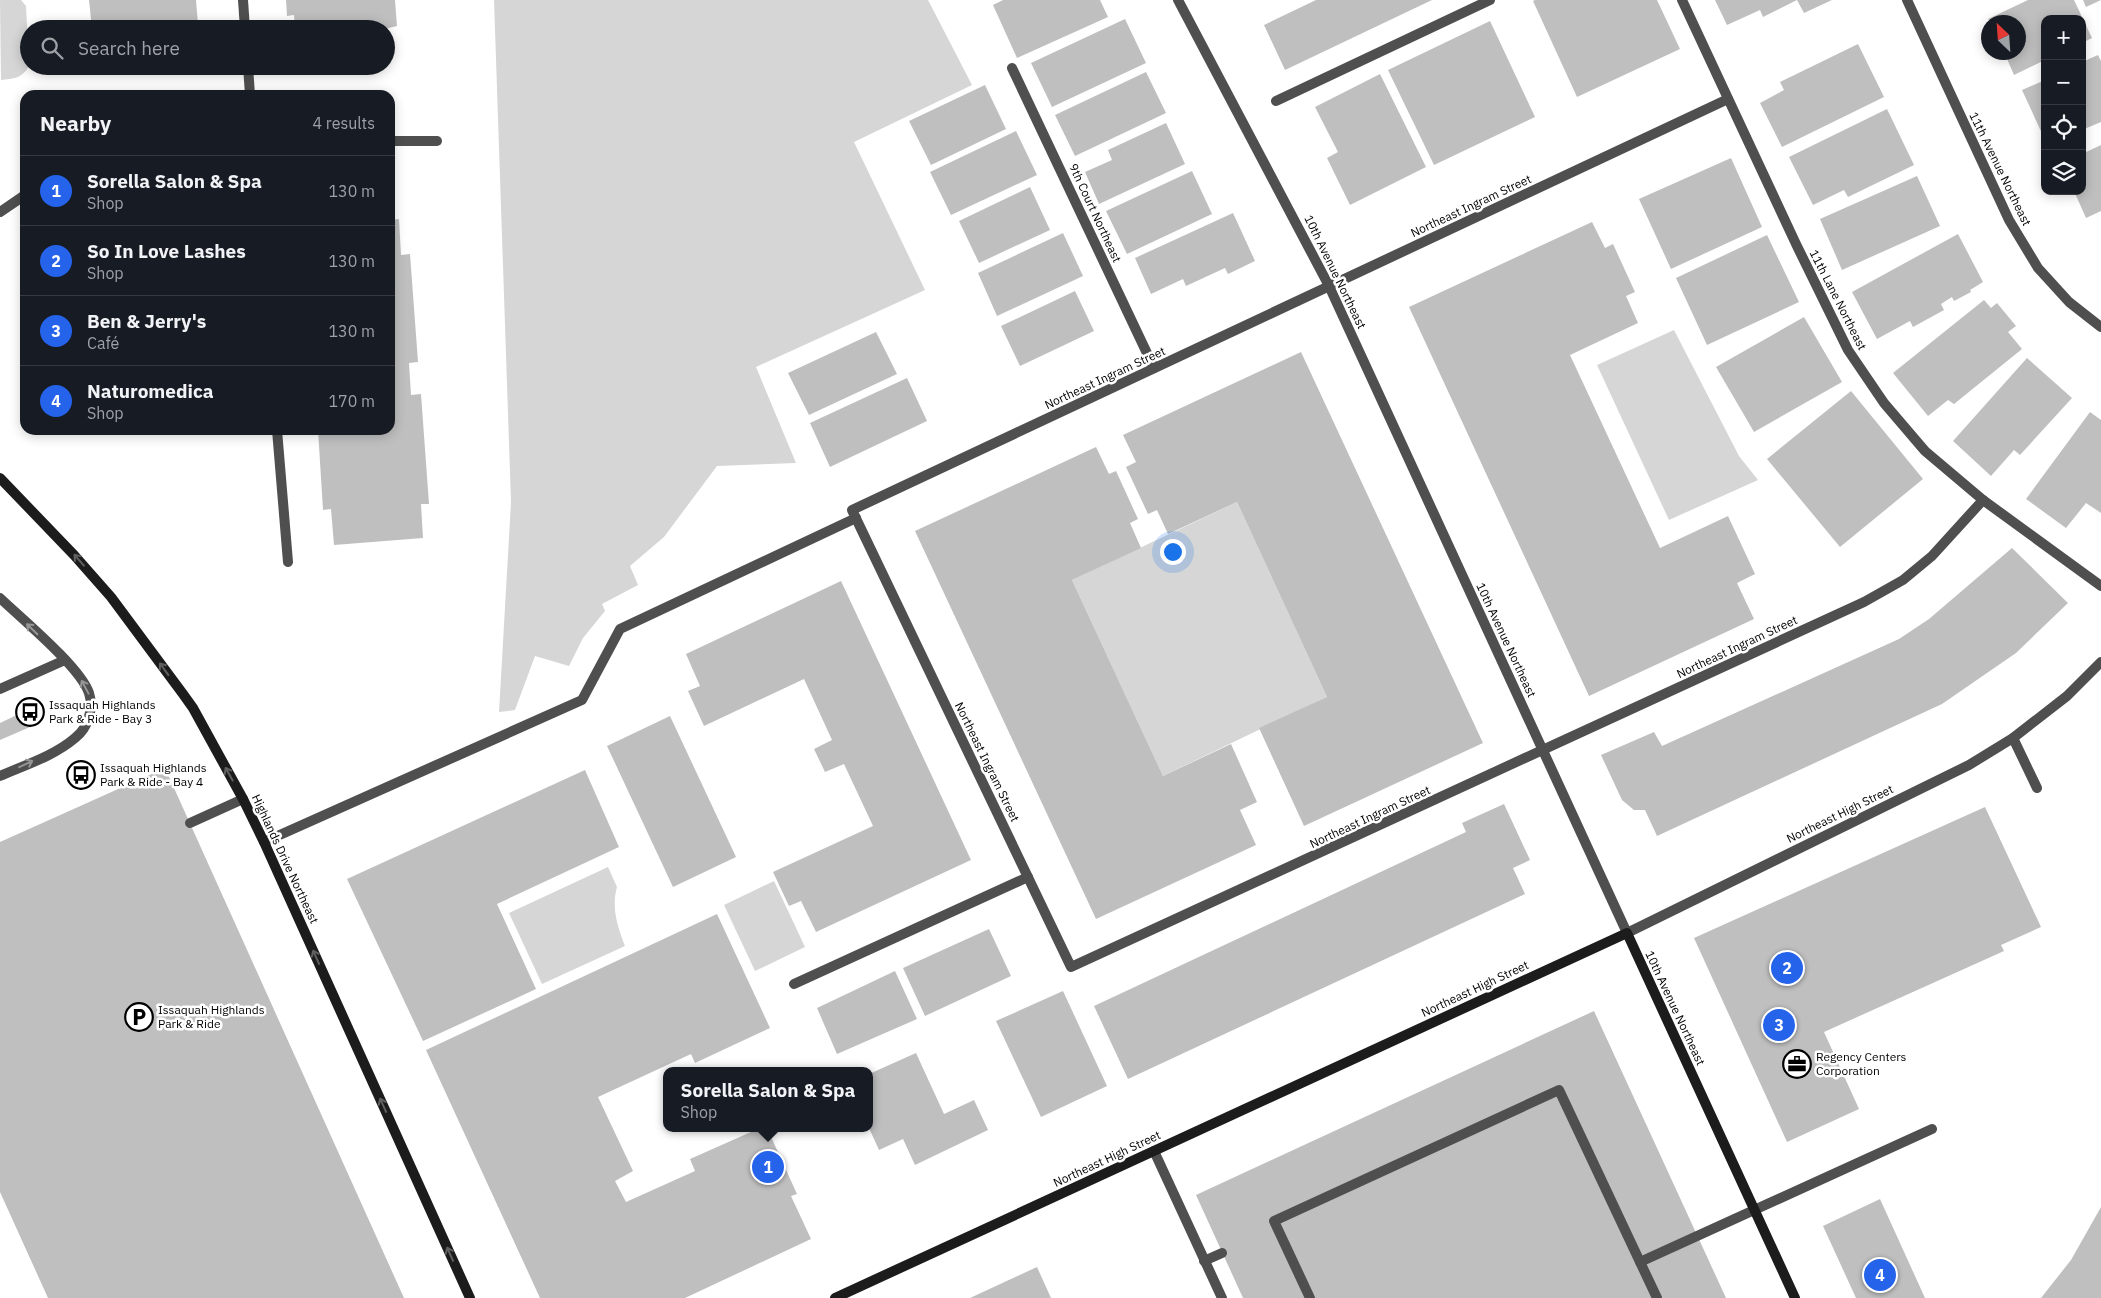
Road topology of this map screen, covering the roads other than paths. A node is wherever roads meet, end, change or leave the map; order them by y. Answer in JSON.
{"nodes":[{"id":1,"x":243,"y":0,"type":"edge"},
{"id":2,"x":1178,"y":0,"type":"edge"},
{"id":3,"x":1490,"y":0,"type":"edge"},
{"id":4,"x":1682,"y":0,"type":"edge"},
{"id":5,"x":1907,"y":0,"type":"edge"},
{"id":6,"x":244,"y":20,"type":"edge"},
{"id":7,"x":1012,"y":68,"type":"dead end"},
{"id":8,"x":249,"y":75,"type":"edge"},
{"id":9,"x":250,"y":90,"type":"edge"},
{"id":10,"x":1728,"y":99,"type":"junction"},
{"id":11,"x":1276,"y":101,"type":"dead end"},
{"id":12,"x":395,"y":141,"type":"edge"},
{"id":13,"x":437,"y":141,"type":"dead end"},
{"id":14,"x":20,"y":198,"type":"edge"},
{"id":15,"x":0,"y":212,"type":"edge"},
{"id":16,"x":1329,"y":286,"type":"junction"},
{"id":17,"x":2101,"y":327,"type":"edge"},
{"id":18,"x":1154,"y":368,"type":"junction"},
{"id":19,"x":277,"y":435,"type":"edge"},
{"id":20,"x":0,"y":478,"type":"edge"},
{"id":21,"x":1984,"y":500,"type":"junction"},
{"id":22,"x":856,"y":518,"type":"junction"},
{"id":23,"x":288,"y":562,"type":"dead end"},
{"id":24,"x":2101,"y":586,"type":"edge"},
{"id":25,"x":0,"y":598,"type":"edge"},
{"id":26,"x":65,"y":660,"type":"junction"},
{"id":27,"x":2101,"y":662,"type":"edge"},
{"id":28,"x":0,"y":689,"type":"edge"},
{"id":29,"x":2013,"y":738,"type":"junction"},
{"id":30,"x":1544,"y":751,"type":"junction"},
{"id":31,"x":0,"y":776,"type":"edge"},
{"id":32,"x":2037,"y":788,"type":"dead end"},
{"id":33,"x":243,"y":799,"type":"junction"},
{"id":34,"x":190,"y":823,"type":"dead end"},
{"id":35,"x":264,"y":842,"type":"junction"},
{"id":36,"x":1028,"y":877,"type":"junction"},
{"id":37,"x":1627,"y":933,"type":"junction"},
{"id":38,"x":794,"y":984,"type":"dead end"},
{"id":39,"x":1932,"y":1129,"type":"dead end"},
{"id":40,"x":1154,"y":1151,"type":"junction"},
{"id":41,"x":1754,"y":1210,"type":"junction"},
{"id":42,"x":1222,"y":1253,"type":"dead end"},
{"id":43,"x":1204,"y":1261,"type":"junction"},
{"id":44,"x":1640,"y":1262,"type":"junction"},
{"id":45,"x":470,"y":1298,"type":"edge"},
{"id":46,"x":835,"y":1298,"type":"edge"},
{"id":47,"x":1222,"y":1298,"type":"edge"},
{"id":48,"x":1310,"y":1298,"type":"edge"},
{"id":49,"x":1657,"y":1298,"type":"edge"},
{"id":50,"x":1795,"y":1298,"type":"edge"}],
"edges":[{"from":1,"to":6,"type":"street"},
{"from":2,"to":16,"type":"street","name":"10th Avenue Northeast"},
{"from":3,"to":11,"type":"street"},
{"from":4,"to":10,"type":"street","name":"11th Lane Northeast"},
{"from":5,"to":17,"type":"street","name":"11th Avenue Northeast"},
{"from":7,"to":18,"type":"street","name":"9th Court Northeast"},
{"from":8,"to":9,"type":"street"},
{"from":10,"to":16,"type":"street","name":"Northeast Ingram Street"},
{"from":10,"to":21,"type":"street","name":"11th Lane Northeast"},
{"from":12,"to":13,"type":"street"},
{"from":14,"to":15,"type":"street"},
{"from":16,"to":18,"type":"street","name":"Northeast Ingram Street"},
{"from":16,"to":30,"type":"street","name":"10th Avenue Northeast"},
{"from":18,"to":22,"type":"street","name":"Northeast Ingram Street"},
{"from":19,"to":23,"type":"street"},
{"from":33,"to":20,"type":"street","name":"Highlands Drive Northeast","one_way":true},
{"from":21,"to":24,"type":"street","name":"11th Lane Northeast"},
{"from":21,"to":30,"type":"street","name":"Northeast Ingram Street"},
{"from":22,"to":35,"type":"street"},
{"from":22,"to":36,"type":"street","name":"Northeast Ingram Street"},
{"from":26,"to":25,"type":"street","one_way":true},
{"from":26,"to":28,"type":"street"},
{"from":31,"to":26,"type":"street","one_way":true},
{"from":27,"to":29,"type":"street","name":"Northeast High Street"},
{"from":29,"to":32,"type":"street"},
{"from":29,"to":37,"type":"street","name":"Northeast High Street"},
{"from":30,"to":36,"type":"street","name":"Northeast Ingram Street"},
{"from":30,"to":37,"type":"street","name":"10th Avenue Northeast"},
{"from":33,"to":34,"type":"street"},
{"from":33,"to":35,"type":"street","name":"Highlands Drive Northeast"},
{"from":45,"to":35,"type":"street","name":"Highlands Drive Northeast","one_way":true},
{"from":36,"to":38,"type":"street"},
{"from":37,"to":40,"type":"street","name":"Northeast High Street"},
{"from":37,"to":41,"type":"street","name":"10th Avenue Northeast"},
{"from":39,"to":41,"type":"street"},
{"from":40,"to":43,"type":"street"},
{"from":40,"to":46,"type":"street","name":"Northeast High Street"},
{"from":41,"to":44,"type":"street"},
{"from":41,"to":50,"type":"street","name":"10th Avenue Northeast"},
{"from":42,"to":43,"type":"street"},
{"from":43,"to":47,"type":"street"},
{"from":44,"to":48,"type":"street"},
{"from":44,"to":49,"type":"street"}]}
